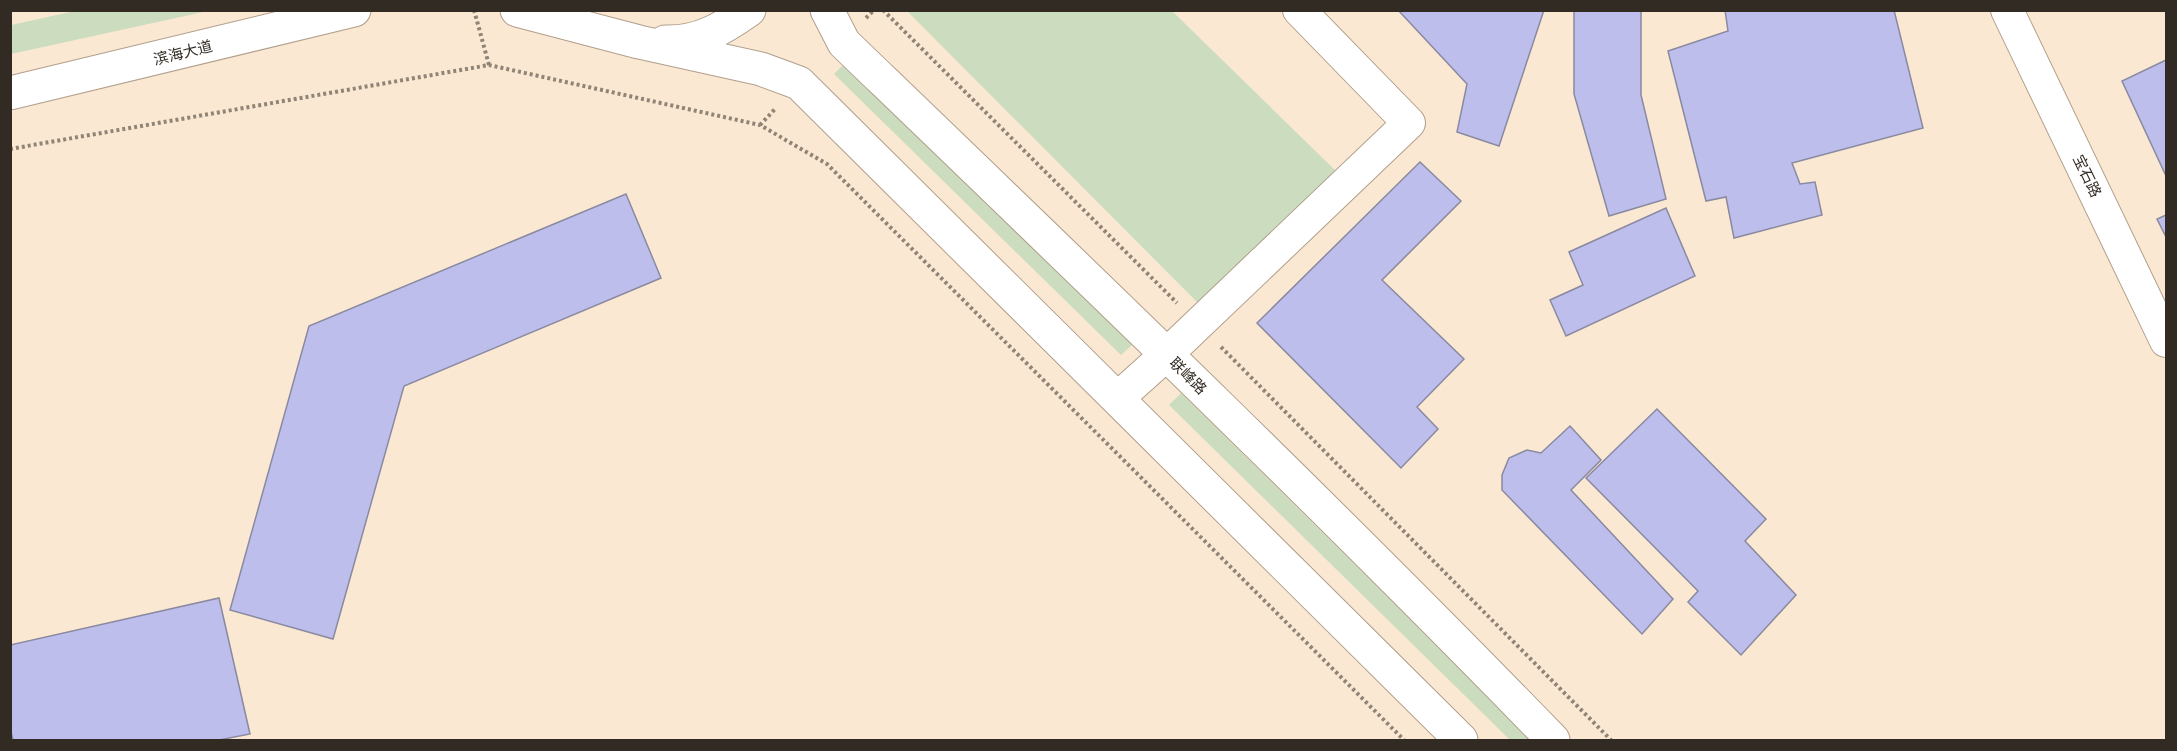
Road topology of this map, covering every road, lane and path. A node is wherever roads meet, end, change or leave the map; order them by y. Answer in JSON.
{"nodes":[{"id":1,"x":354,"y":10,"type":"edge"},
{"id":2,"x":474,"y":10,"type":"edge"},
{"id":3,"x":517,"y":10,"type":"edge"},
{"id":4,"x":579,"y":10,"type":"edge"},
{"id":5,"x":748,"y":10,"type":"edge"},
{"id":6,"x":827,"y":10,"type":"edge"},
{"id":7,"x":883,"y":10,"type":"edge"},
{"id":8,"x":1299,"y":10,"type":"edge"},
{"id":9,"x":2007,"y":10,"type":"edge"},
{"id":10,"x":639,"y":42,"type":"junction"},
{"id":11,"x":489,"y":65,"type":"junction"},
{"id":12,"x":10,"y":93,"type":"edge"},
{"id":13,"x":10,"y":149,"type":"edge"},
{"id":14,"x":1198,"y":324,"type":"junction"},
{"id":15,"x":2166,"y":341,"type":"edge"},
{"id":16,"x":1167,"y":354,"type":"junction"},
{"id":17,"x":1118,"y":398,"type":"junction"},
{"id":18,"x":1404,"y":741,"type":"edge"},
{"id":19,"x":1461,"y":741,"type":"edge"},
{"id":20,"x":1553,"y":741,"type":"edge"},
{"id":21,"x":1611,"y":741,"type":"edge"}],
"edges":[{"from":1,"to":12,"type":"main road","name":"滨海大道"},
{"from":2,"to":11,"type":"path"},
{"from":3,"to":10,"type":"main road"},
{"from":4,"to":10,"type":"main road"},
{"from":5,"to":10,"type":"main road"},
{"from":6,"to":16,"type":"main road","name":"联峰路"},
{"from":7,"to":14,"type":"path"},
{"from":8,"to":14,"type":"street"},
{"from":9,"to":15,"type":"street","name":"宝石路"},
{"from":10,"to":17,"type":"main road"},
{"from":11,"to":13,"type":"path"},
{"from":11,"to":18,"type":"path"},
{"from":14,"to":16,"type":"street"},
{"from":14,"to":21,"type":"path"},
{"from":16,"to":17,"type":"street"},
{"from":16,"to":20,"type":"main road","name":"联峰路"},
{"from":17,"to":19,"type":"main road"}]}
